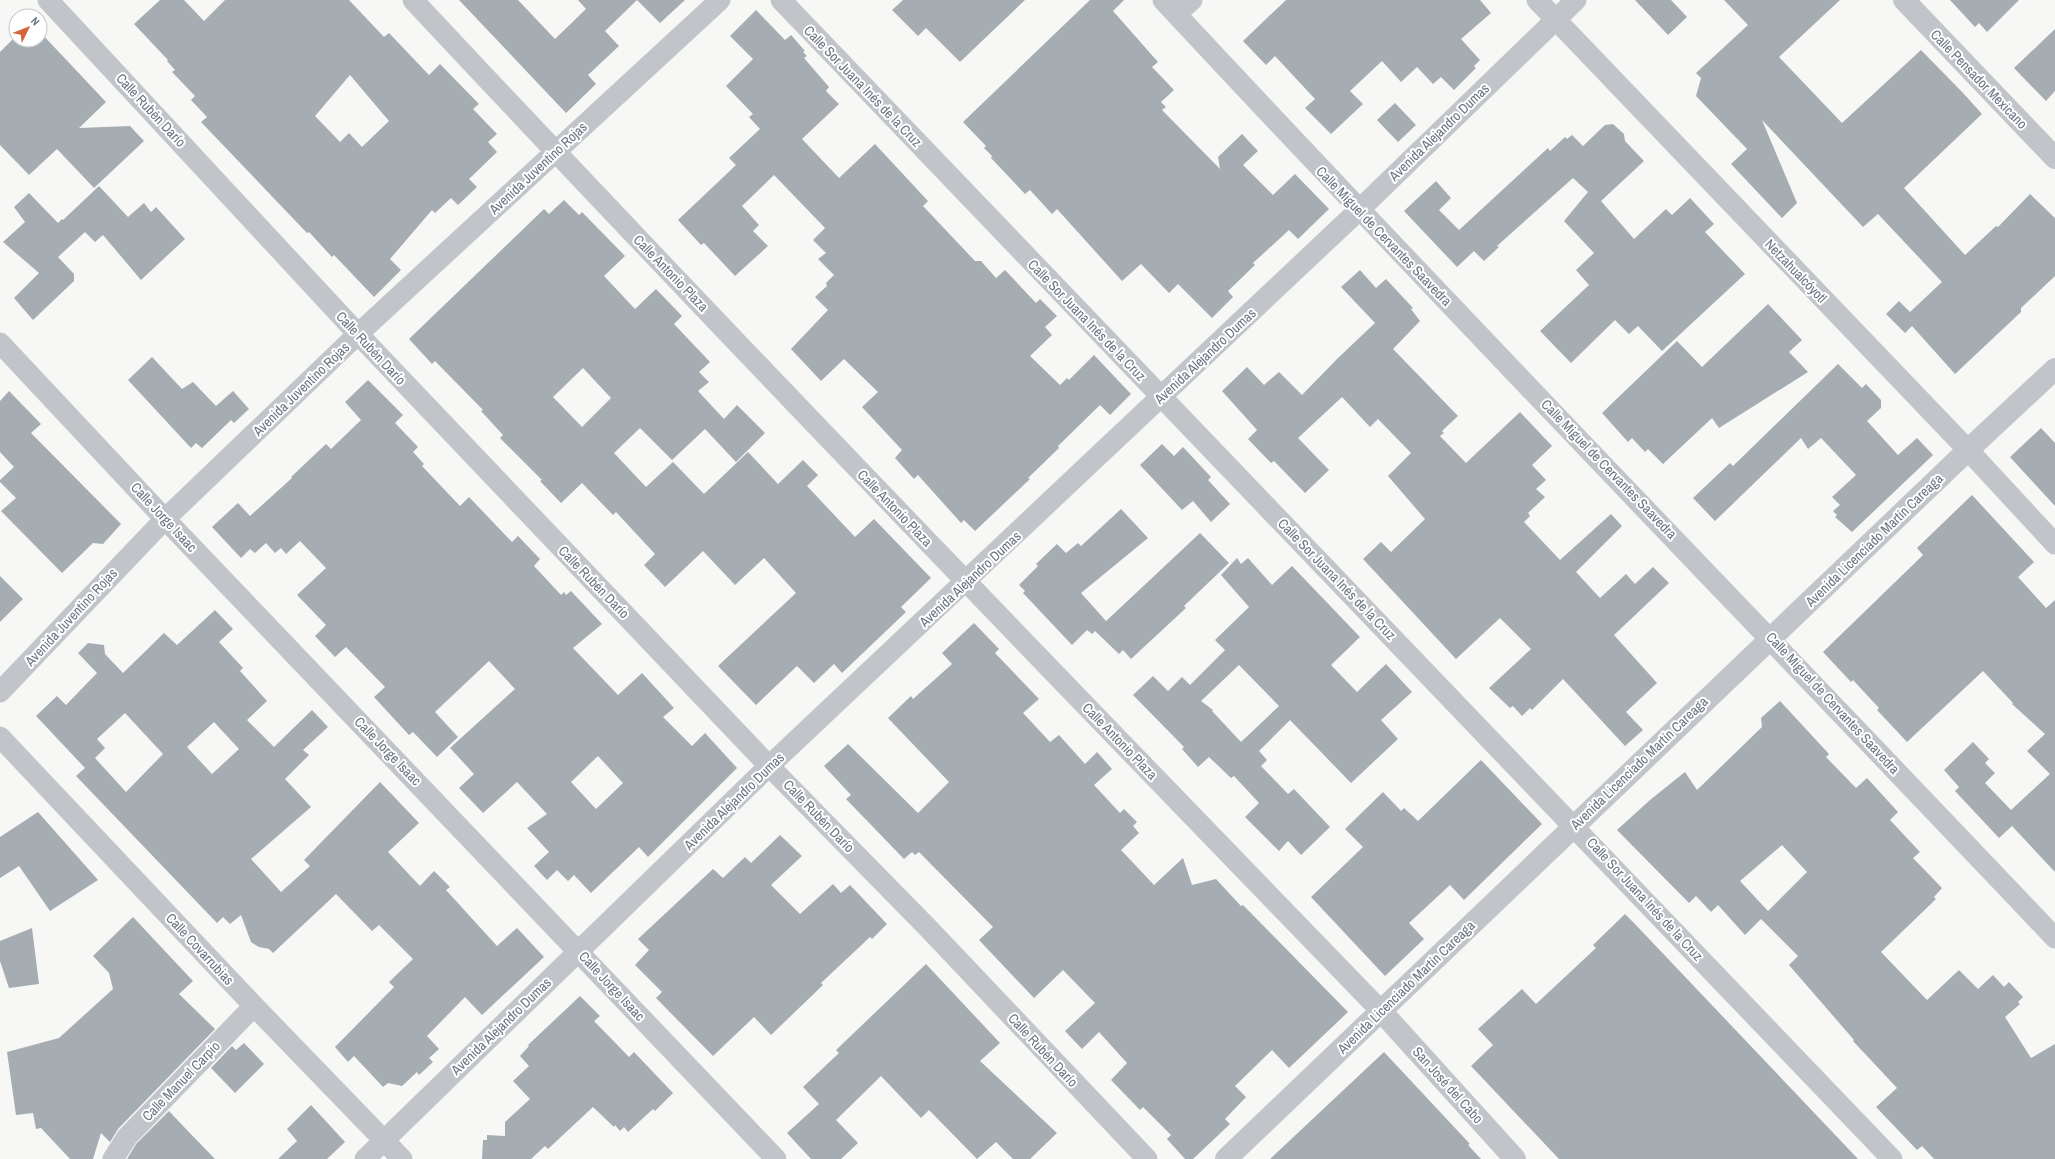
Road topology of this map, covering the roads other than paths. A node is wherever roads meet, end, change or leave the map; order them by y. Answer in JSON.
{"nodes":[{"id":1,"x":48,"y":0,"type":"edge"},
{"id":2,"x":413,"y":0,"type":"edge"},
{"id":3,"x":720,"y":0,"type":"edge"},
{"id":4,"x":781,"y":0,"type":"edge"},
{"id":5,"x":1192,"y":0,"type":"edge"},
{"id":6,"x":1536,"y":0,"type":"edge"},
{"id":7,"x":1576,"y":0,"type":"edge"},
{"id":8,"x":1904,"y":0,"type":"edge"},
{"id":9,"x":1170,"y":7,"type":"edge"},
{"id":10,"x":1555,"y":19,"type":"junction"},
{"id":11,"x":556,"y":152,"type":"junction"},
{"id":12,"x":2055,"y":158,"type":"edge"},
{"id":13,"x":1359,"y":210,"type":"junction"},
{"id":14,"x":358,"y":334,"type":"junction"},
{"id":15,"x":0,"y":343,"type":"edge"},
{"id":16,"x":2055,"y":369,"type":"edge"},
{"id":17,"x":1161,"y":397,"type":"junction"},
{"id":18,"x":1968,"y":450,"type":"junction"},
{"id":19,"x":165,"y":519,"type":"junction"},
{"id":20,"x":2055,"y":544,"type":"edge"},
{"id":21,"x":966,"y":583,"type":"junction"},
{"id":22,"x":1771,"y":638,"type":"junction"},
{"id":23,"x":0,"y":692,"type":"edge"},
{"id":24,"x":0,"y":737,"type":"edge"},
{"id":25,"x":769,"y":766,"type":"junction"},
{"id":26,"x":1575,"y":824,"type":"junction"},
{"id":27,"x":2055,"y":938,"type":"edge"},
{"id":28,"x":579,"y":950,"type":"junction"},
{"id":29,"x":254,"y":1006,"type":"junction"},
{"id":30,"x":1381,"y":1011,"type":"junction"},
{"id":31,"x":384,"y":1140,"type":"junction"},
{"id":32,"x":113,"y":1159,"type":"edge"},
{"id":33,"x":365,"y":1159,"type":"edge"},
{"id":34,"x":402,"y":1159,"type":"edge"},
{"id":35,"x":776,"y":1159,"type":"edge"},
{"id":36,"x":1147,"y":1159,"type":"edge"},
{"id":37,"x":1226,"y":1159,"type":"edge"},
{"id":38,"x":1515,"y":1159,"type":"edge"},
{"id":39,"x":1892,"y":1159,"type":"edge"}],
"edges":[{"from":1,"to":14,"type":"street","name":"Calle Rubén Darío"},
{"from":2,"to":11,"type":"street","name":"Calle Antonio Plaza"},
{"from":3,"to":11,"type":"street","name":"Avenida Juventino Rojas"},
{"from":4,"to":17,"type":"street","name":"Calle Sor Juana Inés de la Cruz"},
{"from":5,"to":9,"type":"street"},
{"from":6,"to":10,"type":"street","name":"Netzahualcóyotl"},
{"from":7,"to":10,"type":"street","name":"Avenida Alejandro Dumas"},
{"from":8,"to":12,"type":"street","name":"Calle Pensador Mexicano"},
{"from":9,"to":13,"type":"street","name":"Calle Miguel de Cervantes Saavedra"},
{"from":10,"to":13,"type":"street","name":"Avenida Alejandro Dumas"},
{"from":10,"to":18,"type":"street","name":"Netzahualcóyotl"},
{"from":11,"to":14,"type":"street","name":"Avenida Juventino Rojas"},
{"from":11,"to":21,"type":"street","name":"Calle Antonio Plaza"},
{"from":13,"to":17,"type":"street","name":"Avenida Alejandro Dumas"},
{"from":13,"to":22,"type":"street","name":"Calle Miguel de Cervantes Saavedra"},
{"from":14,"to":19,"type":"street","name":"Avenida Juventino Rojas"},
{"from":14,"to":25,"type":"street","name":"Calle Rubén Darío"},
{"from":15,"to":19,"type":"street","name":"Calle Jorge Isaac"},
{"from":16,"to":18,"type":"street","name":"Avenida Licenciado Martín Careaga"},
{"from":17,"to":21,"type":"street","name":"Avenida Alejandro Dumas"},
{"from":17,"to":26,"type":"street","name":"Calle Sor Juana Inés de la Cruz"},
{"from":18,"to":20,"type":"street","name":"Netzahualcóyotl"},
{"from":18,"to":22,"type":"street","name":"Avenida Licenciado Martín Careaga"},
{"from":19,"to":23,"type":"street","name":"Avenida Juventino Rojas"},
{"from":19,"to":28,"type":"street","name":"Calle Jorge Isaac"},
{"from":21,"to":25,"type":"street","name":"Avenida Alejandro Dumas"},
{"from":21,"to":30,"type":"street","name":"Calle Antonio Plaza"},
{"from":22,"to":26,"type":"street","name":"Avenida Licenciado Martín Careaga"},
{"from":22,"to":27,"type":"street","name":"Calle Miguel de Cervantes Saavedra"},
{"from":24,"to":29,"type":"street","name":"Calle Covarrubias"},
{"from":25,"to":28,"type":"street","name":"Avenida Alejandro Dumas"},
{"from":25,"to":36,"type":"street","name":"Calle Rubén Darío"},
{"from":26,"to":30,"type":"street","name":"Avenida Licenciado Martín Careaga"},
{"from":26,"to":39,"type":"street","name":"Calle Sor Juana Inés de la Cruz"},
{"from":28,"to":31,"type":"street","name":"Avenida Alejandro Dumas"},
{"from":28,"to":35,"type":"street","name":"Calle Jorge Isaac"},
{"from":29,"to":31,"type":"street","name":"Calle Covarrubias"},
{"from":29,"to":32,"type":"street","name":"Calle Manuel Carpio"},
{"from":30,"to":37,"type":"street","name":"Avenida Licenciado Martín Careaga"},
{"from":30,"to":38,"type":"street","name":"San José del Cabo"},
{"from":31,"to":33,"type":"street","name":"Avenida Alejandro Dumas"},
{"from":31,"to":34,"type":"street","name":"Calle Covarrubias"}]}
